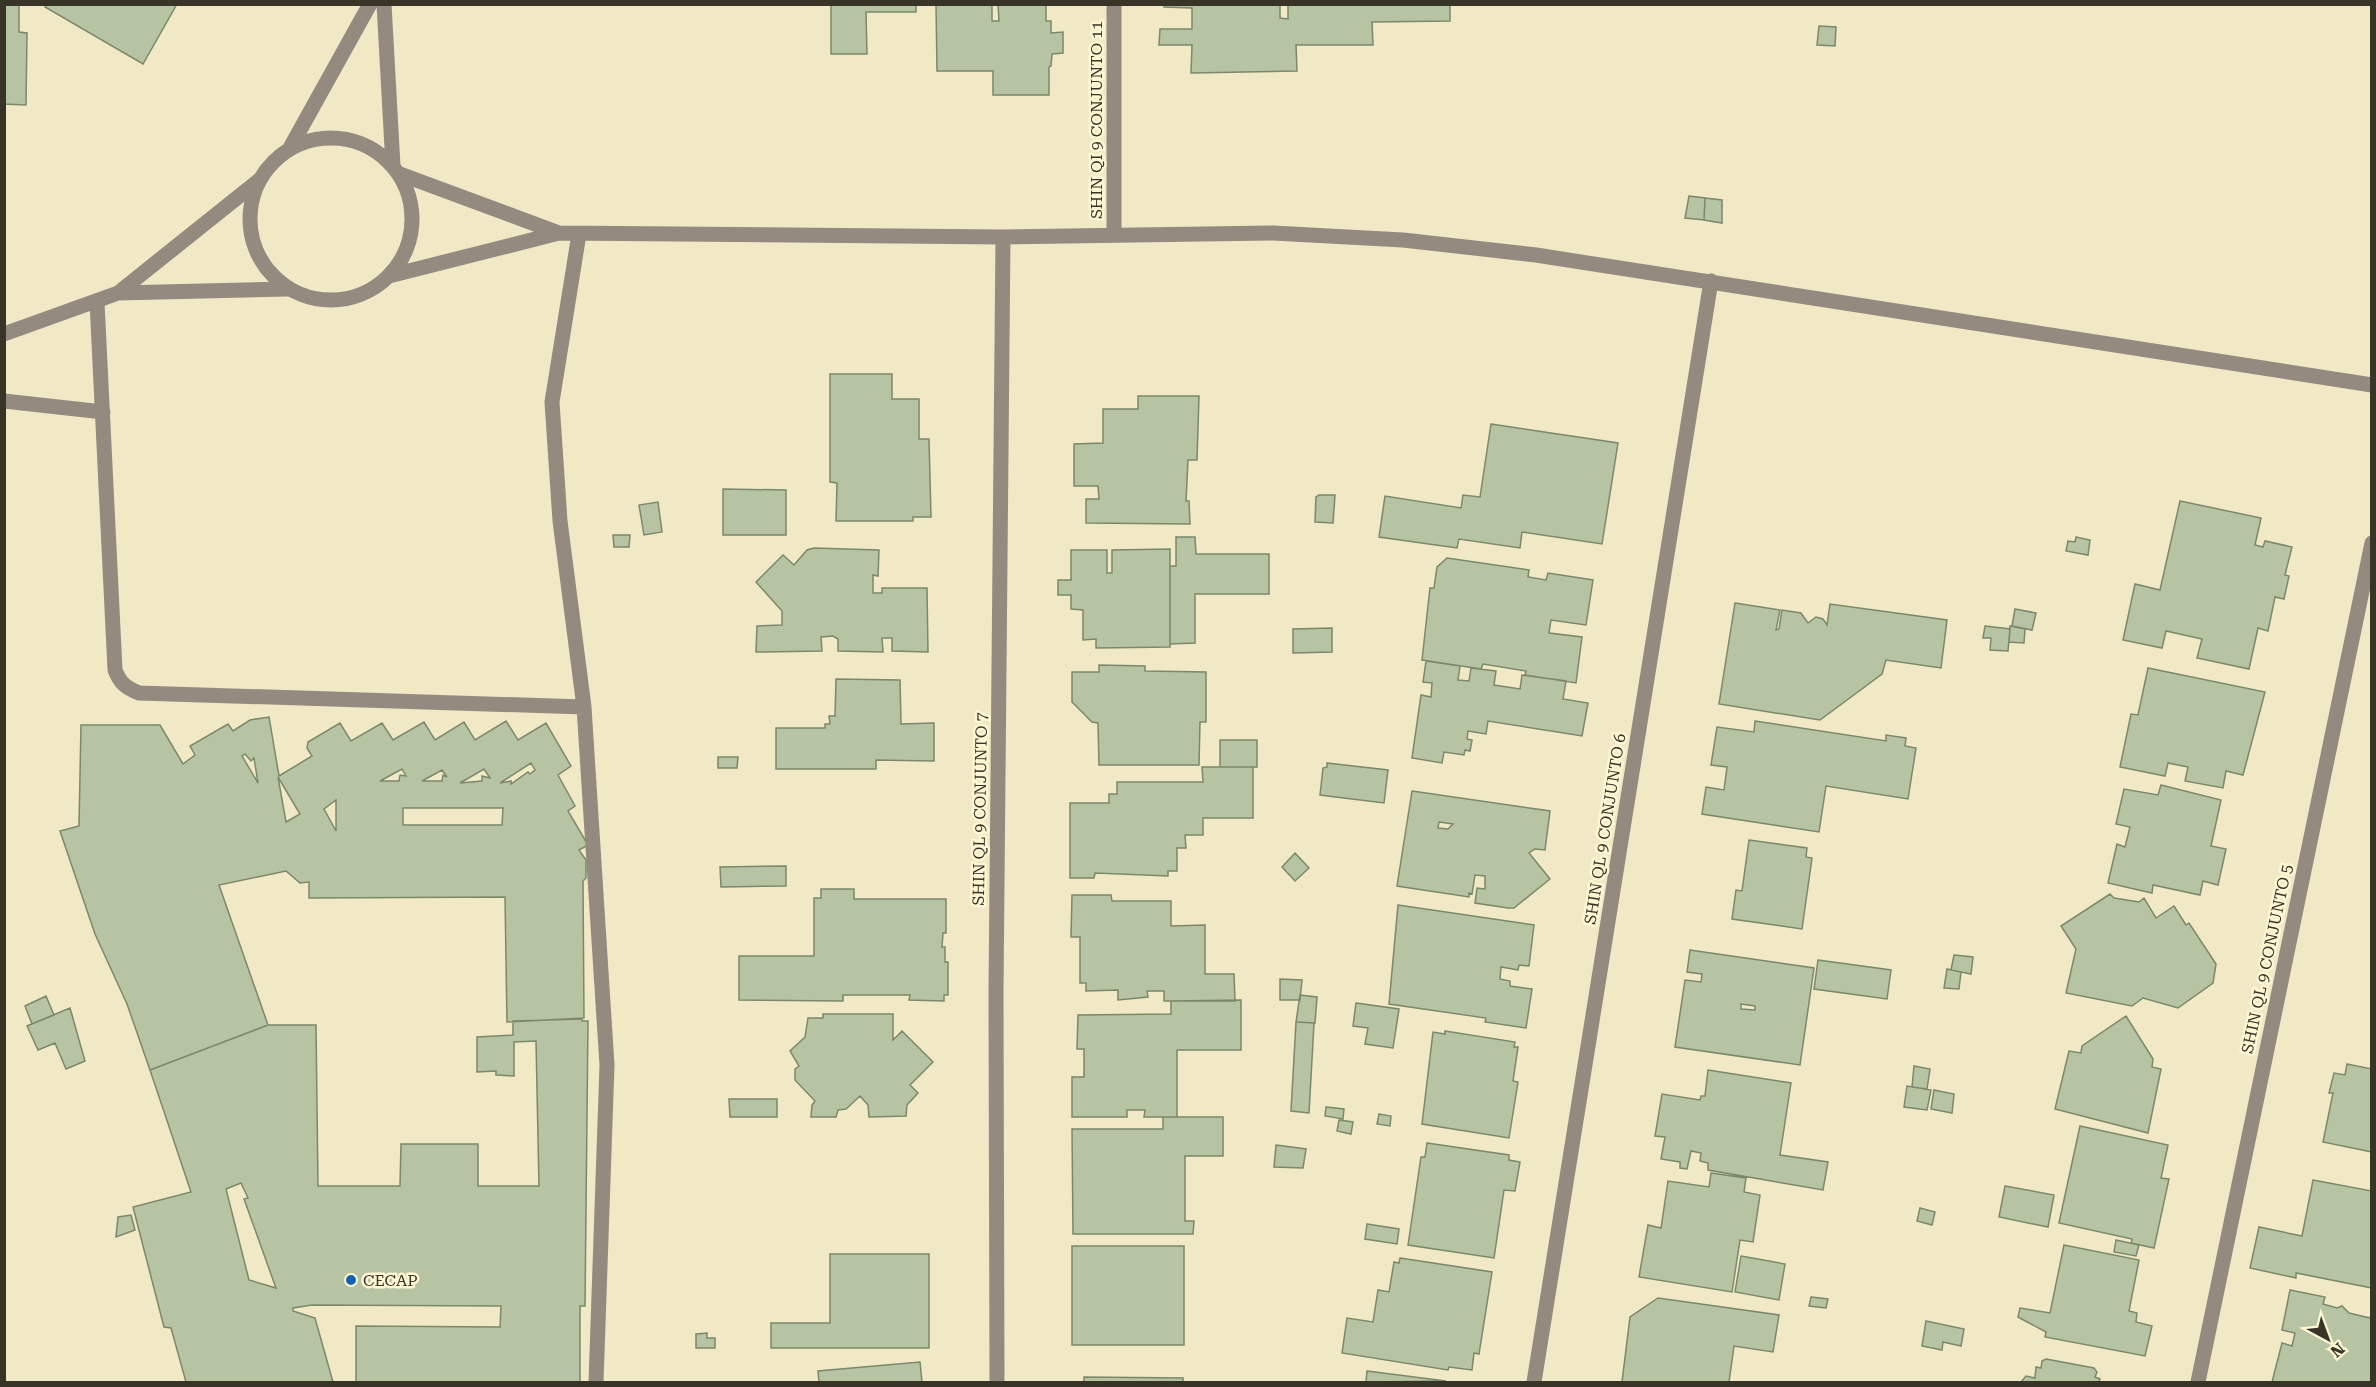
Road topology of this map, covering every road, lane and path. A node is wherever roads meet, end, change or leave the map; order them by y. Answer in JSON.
{"nodes":[{"id":1,"x":370,"y":4,"type":"edge"},
{"id":2,"x":384,"y":4,"type":"edge"},
{"id":3,"x":1113,"y":4,"type":"edge"},
{"id":4,"x":290,"y":148,"type":"junction"},
{"id":5,"x":397,"y":170,"type":"junction"},
{"id":6,"x":258,"y":181,"type":"junction"},
{"id":7,"x":559,"y":233,"type":"junction"},
{"id":8,"x":579,"y":234,"type":"junction"},
{"id":9,"x":1114,"y":235,"type":"junction"},
{"id":10,"x":1003,"y":237,"type":"junction"},
{"id":11,"x":389,"y":276,"type":"junction"},
{"id":12,"x":1712,"y":281,"type":"junction"},
{"id":13,"x":288,"y":289,"type":"junction"},
{"id":14,"x":118,"y":293,"type":"junction"},
{"id":15,"x":97,"y":302,"type":"junction"},
{"id":16,"x":4,"y":334,"type":"edge"},
{"id":17,"x":2372,"y":385,"type":"edge"},
{"id":18,"x":4,"y":402,"type":"edge"},
{"id":19,"x":103,"y":412,"type":"junction"},
{"id":20,"x":2372,"y":543,"type":"edge"},
{"id":21,"x":584,"y":707,"type":"junction"},
{"id":22,"x":596,"y":1383,"type":"edge"},
{"id":23,"x":997,"y":1383,"type":"edge"},
{"id":24,"x":1534,"y":1383,"type":"edge"},
{"id":25,"x":2198,"y":1383,"type":"edge"}],
"edges":[{"from":1,"to":4,"type":"street"},
{"from":2,"to":5,"type":"street"},
{"from":3,"to":9,"type":"street","name":"SHIN QI 9 CONJUNTO 11"},
{"from":4,"to":5,"type":"street"},
{"from":4,"to":6,"type":"street"},
{"from":5,"to":7,"type":"street"},
{"from":5,"to":11,"type":"street"},
{"from":6,"to":13,"type":"street"},
{"from":6,"to":14,"type":"street"},
{"from":7,"to":8,"type":"street"},
{"from":7,"to":11,"type":"street"},
{"from":8,"to":10,"type":"street"},
{"from":8,"to":21,"type":"street"},
{"from":9,"to":10,"type":"street"},
{"from":9,"to":12,"type":"street"},
{"from":10,"to":23,"type":"street","name":"SHIN QL 9 CONJUNTO 7"},
{"from":11,"to":13,"type":"street"},
{"from":12,"to":17,"type":"street"},
{"from":12,"to":24,"type":"street","name":"SHIN QL 9 CONJUNTO 6"},
{"from":13,"to":14,"type":"street"},
{"from":14,"to":15,"type":"street"},
{"from":15,"to":16,"type":"street"},
{"from":15,"to":19,"type":"street"},
{"from":18,"to":19,"type":"street"},
{"from":19,"to":21,"type":"street"},
{"from":20,"to":25,"type":"street","name":"SHIN QL 9 CONJUNTO 5"},
{"from":21,"to":22,"type":"street"}]}
